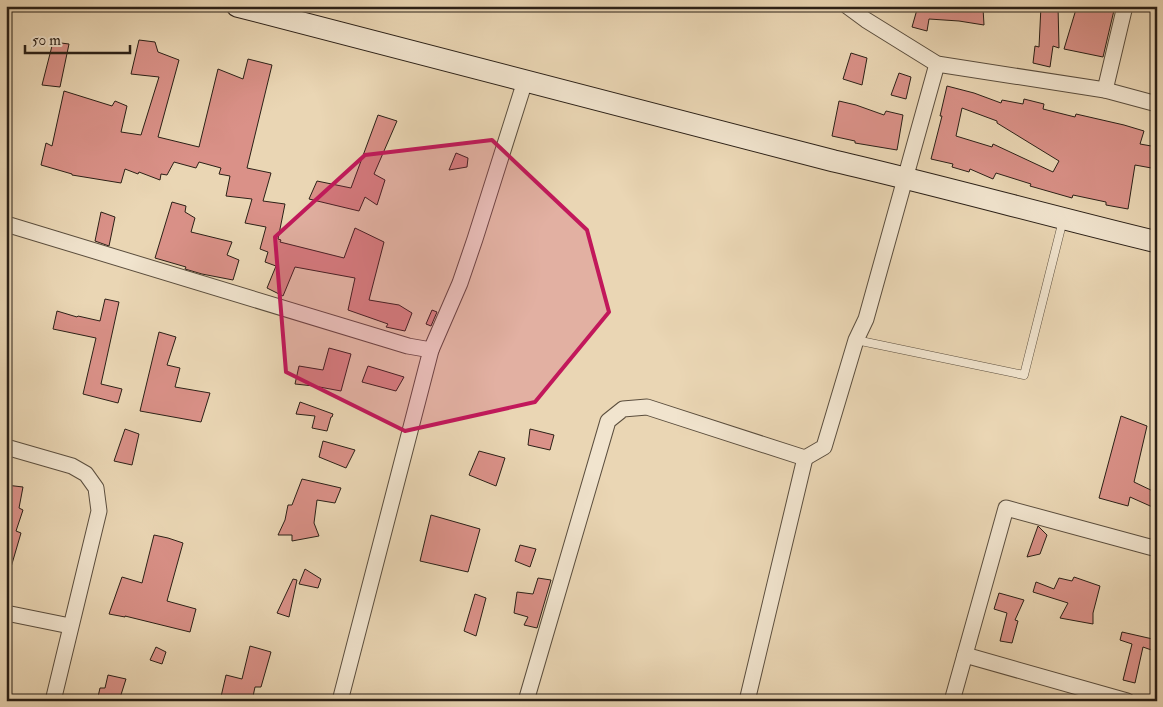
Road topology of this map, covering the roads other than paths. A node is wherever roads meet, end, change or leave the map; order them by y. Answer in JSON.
{"nodes":[{"id":1,"x":237,"y":6,"type":"edge"},
{"id":2,"x":847,"y":6,"type":"edge"},
{"id":3,"x":1125,"y":6,"type":"edge"},
{"id":4,"x":937,"y":64,"type":"junction"},
{"id":5,"x":525,"y":81,"type":"junction"},
{"id":6,"x":1105,"y":90,"type":"junction"},
{"id":7,"x":1157,"y":104,"type":"edge"},
{"id":8,"x":905,"y":178,"type":"junction"},
{"id":9,"x":1063,"y":219,"type":"junction"},
{"id":10,"x":6,"y":224,"type":"edge"},
{"id":11,"x":1157,"y":242,"type":"edge"},
{"id":12,"x":856,"y":340,"type":"junction"},
{"id":13,"x":431,"y":350,"type":"junction"},
{"id":14,"x":6,"y":447,"type":"edge"},
{"id":15,"x":805,"y":458,"type":"junction"},
{"id":16,"x":1157,"y":549,"type":"edge"},
{"id":17,"x":6,"y":613,"type":"edge"},
{"id":18,"x":70,"y":626,"type":"junction"},
{"id":19,"x":965,"y":654,"type":"junction"},
{"id":20,"x":53,"y":701,"type":"edge"},
{"id":21,"x":340,"y":701,"type":"edge"},
{"id":22,"x":526,"y":701,"type":"edge"},
{"id":23,"x":747,"y":701,"type":"edge"},
{"id":24,"x":952,"y":701,"type":"edge"},
{"id":25,"x":1127,"y":701,"type":"edge"}],
"edges":[{"from":1,"to":5,"type":"street"},
{"from":2,"to":4,"type":"street"},
{"from":3,"to":6,"type":"street"},
{"from":4,"to":6,"type":"street"},
{"from":4,"to":8,"type":"street"},
{"from":5,"to":8,"type":"street"},
{"from":5,"to":13,"type":"street"},
{"from":6,"to":7,"type":"street"},
{"from":8,"to":9,"type":"street"},
{"from":8,"to":12,"type":"street"},
{"from":9,"to":11,"type":"street"},
{"from":9,"to":12,"type":"lane"},
{"from":10,"to":13,"type":"street"},
{"from":12,"to":15,"type":"street"},
{"from":13,"to":21,"type":"street"},
{"from":14,"to":18,"type":"street"},
{"from":15,"to":22,"type":"street"},
{"from":15,"to":23,"type":"street"},
{"from":16,"to":19,"type":"street"},
{"from":17,"to":18,"type":"street"},
{"from":18,"to":20,"type":"street"},
{"from":19,"to":24,"type":"street"},
{"from":19,"to":25,"type":"street"}]}
